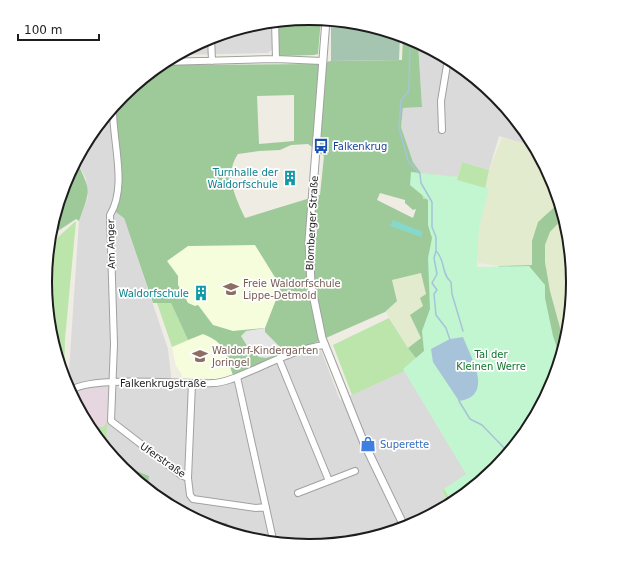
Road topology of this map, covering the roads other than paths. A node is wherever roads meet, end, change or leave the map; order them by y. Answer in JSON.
{"nodes":[{"id":1,"x":325,"y":26,"type":"edge"},
{"id":2,"x":275,"y":27,"type":"edge"},
{"id":3,"x":211,"y":45,"type":"edge"},
{"id":4,"x":276,"y":59,"type":"junction"},
{"id":5,"x":212,"y":61,"type":"junction"},
{"id":6,"x":322,"y":61,"type":"junction"},
{"id":7,"x":176,"y":62,"type":"edge"},
{"id":8,"x":447,"y":65,"type":"edge"},
{"id":9,"x":112,"y":117,"type":"edge"},
{"id":10,"x":442,"y":130,"type":"dead end"},
{"id":11,"x":324,"y":345,"type":"junction"},
{"id":12,"x":279,"y":359,"type":"junction"},
{"id":13,"x":237,"y":377,"type":"junction"},
{"id":14,"x":114,"y":383,"type":"junction"},
{"id":15,"x":192,"y":383,"type":"junction"},
{"id":16,"x":74,"y":388,"type":"edge"},
{"id":17,"x":355,"y":471,"type":"dead end"},
{"id":18,"x":188,"y":478,"type":"junction"},
{"id":19,"x":329,"y":481,"type":"junction"},
{"id":20,"x":298,"y":493,"type":"dead end"},
{"id":21,"x":266,"y":507,"type":"junction"},
{"id":22,"x":402,"y":522,"type":"edge"},
{"id":23,"x":273,"y":538,"type":"edge"}],
"edges":[{"from":1,"to":6,"type":"street","name":"Blomberger Straße"},
{"from":2,"to":4,"type":"street"},
{"from":3,"to":5,"type":"street"},
{"from":4,"to":5,"type":"street"},
{"from":4,"to":6,"type":"street"},
{"from":5,"to":7,"type":"street"},
{"from":6,"to":11,"type":"street","name":"Blomberger Straße"},
{"from":8,"to":10,"type":"street"},
{"from":9,"to":14,"type":"street","name":"Am Anger"},
{"from":11,"to":12,"type":"street","name":"Falkenkrugstraße"},
{"from":11,"to":22,"type":"street","name":"Blomberger Straße"},
{"from":12,"to":13,"type":"street","name":"Falkenkrugstraße"},
{"from":12,"to":19,"type":"street"},
{"from":13,"to":15,"type":"street","name":"Falkenkrugstraße"},
{"from":13,"to":21,"type":"street"},
{"from":14,"to":15,"type":"street","name":"Falkenkrugstraße"},
{"from":14,"to":16,"type":"street","name":"Falkenkrugstraße"},
{"from":14,"to":18,"type":"street","name":"Uferstraße"},
{"from":15,"to":18,"type":"street"},
{"from":17,"to":19,"type":"street"},
{"from":18,"to":21,"type":"street","name":"Uferstraße"},
{"from":19,"to":20,"type":"street"},
{"from":21,"to":23,"type":"street"}]}
